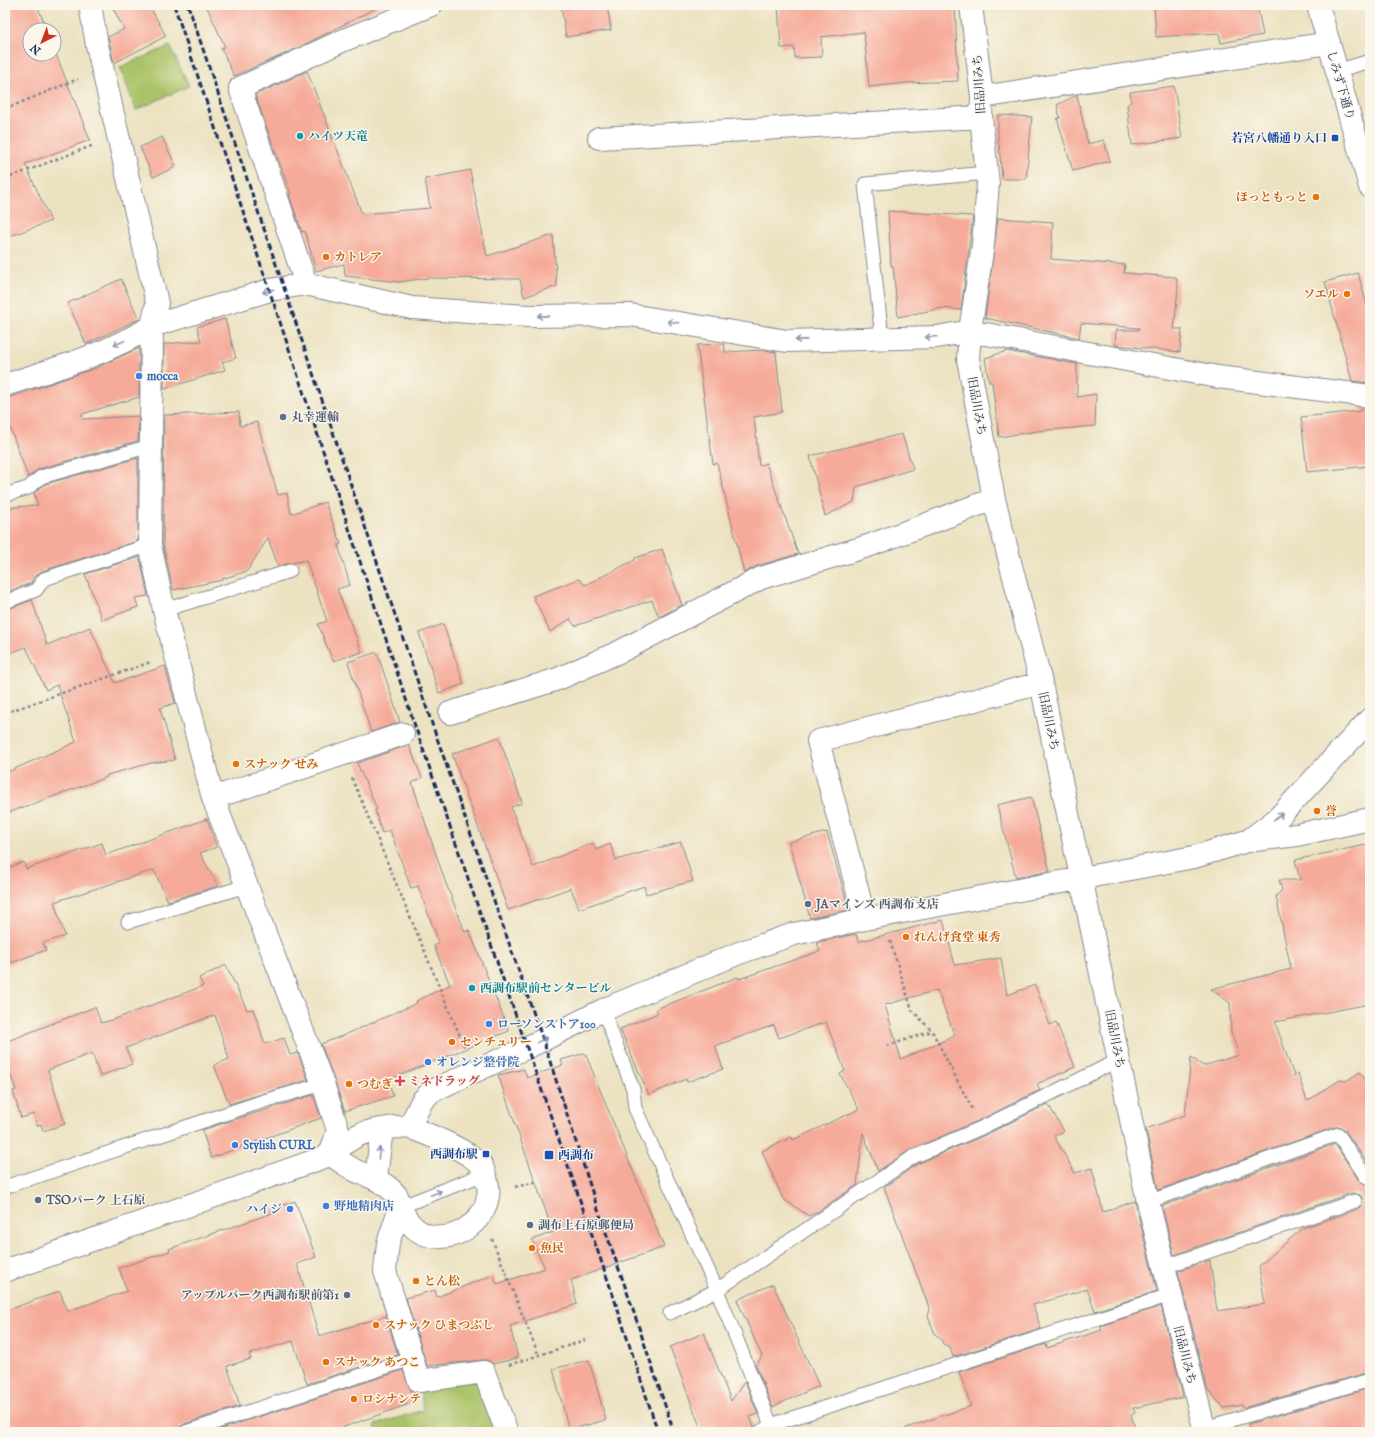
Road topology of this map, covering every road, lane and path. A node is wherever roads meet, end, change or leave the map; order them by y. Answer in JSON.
{"nodes":[{"id":1,"x":90,"y":5,"type":"edge"},
{"id":2,"x":431,"y":5,"type":"edge"},
{"id":3,"x":971,"y":5,"type":"edge"},
{"id":4,"x":1318,"y":5,"type":"edge"},
{"id":5,"x":1329,"y":43,"type":"junction"},
{"id":6,"x":1370,"y":61,"type":"edge"},
{"id":7,"x":103,"y":69,"type":"junction"},
{"id":8,"x":1337,"y":71,"type":"junction"},
{"id":9,"x":982,"y":107,"type":"junction"},
{"id":10,"x":5,"y":109,"type":"edge"},
{"id":11,"x":119,"y":136,"type":"junction"},
{"id":12,"x":599,"y":138,"type":"dead end"},
{"id":13,"x":987,"y":173,"type":"junction"},
{"id":14,"x":5,"y":179,"type":"edge"},
{"id":15,"x":1370,"y":187,"type":"edge"},
{"id":16,"x":306,"y":284,"type":"junction"},
{"id":17,"x":152,"y":326,"type":"junction"},
{"id":18,"x":970,"y":331,"type":"junction"},
{"id":19,"x":882,"y":338,"type":"junction"},
{"id":20,"x":5,"y":385,"type":"edge"},
{"id":21,"x":1370,"y":396,"type":"edge"},
{"id":22,"x":150,"y":446,"type":"junction"},
{"id":23,"x":5,"y":495,"type":"edge"},
{"id":24,"x":994,"y":499,"type":"junction"},
{"id":25,"x":150,"y":545,"type":"junction"},
{"id":26,"x":290,"y":571,"type":"dead end"},
{"id":27,"x":5,"y":602,"type":"edge"},
{"id":28,"x":164,"y":610,"type":"junction"},
{"id":29,"x":175,"y":654,"type":"junction"},
{"id":30,"x":1041,"y":683,"type":"junction"},
{"id":31,"x":5,"y":713,"type":"edge"},
{"id":32,"x":450,"y":713,"type":"dead end"},
{"id":33,"x":1370,"y":719,"type":"edge"},
{"id":34,"x":403,"y":734,"type":"dead end"},
{"id":35,"x":342,"y":755,"type":"junction"},
{"id":36,"x":213,"y":798,"type":"junction"},
{"id":37,"x":1370,"y":819,"type":"edge"},
{"id":38,"x":1247,"y":841,"type":"junction"},
{"id":39,"x":1083,"y":879,"type":"junction"},
{"id":40,"x":246,"y":886,"type":"junction"},
{"id":41,"x":873,"y":917,"type":"junction"},
{"id":42,"x":128,"y":922,"type":"dead end"},
{"id":43,"x":603,"y":1010,"type":"junction"},
{"id":44,"x":932,"y":1030,"type":"junction"},
{"id":45,"x":888,"y":1046,"type":"dead end"},
{"id":46,"x":1119,"y":1060,"type":"junction"},
{"id":47,"x":475,"y":1070,"type":"junction"},
{"id":48,"x":323,"y":1084,"type":"junction"},
{"id":49,"x":409,"y":1128,"type":"junction"},
{"id":50,"x":981,"y":1128,"type":"junction"},
{"id":51,"x":382,"y":1129,"type":"junction"},
{"id":52,"x":330,"y":1155,"type":"junction"},
{"id":53,"x":484,"y":1174,"type":"junction"},
{"id":54,"x":1370,"y":1175,"type":"edge"},
{"id":55,"x":376,"y":1178,"type":"junction"},
{"id":56,"x":536,"y":1182,"type":"dead end"},
{"id":57,"x":5,"y":1187,"type":"edge"},
{"id":58,"x":515,"y":1187,"type":"dead end"},
{"id":59,"x":1355,"y":1201,"type":"dead end"},
{"id":60,"x":1148,"y":1202,"type":"junction"},
{"id":61,"x":400,"y":1206,"type":"junction"},
{"id":62,"x":482,"y":1213,"type":"junction"},
{"id":63,"x":1164,"y":1267,"type":"junction"},
{"id":64,"x":5,"y":1271,"type":"edge"},
{"id":65,"x":717,"y":1290,"type":"junction"},
{"id":66,"x":1170,"y":1295,"type":"junction"},
{"id":67,"x":670,"y":1313,"type":"dead end"},
{"id":68,"x":585,"y":1340,"type":"dead end"},
{"id":69,"x":539,"y":1356,"type":"junction"},
{"id":70,"x":411,"y":1359,"type":"junction"},
{"id":71,"x":484,"y":1372,"type":"junction"},
{"id":72,"x":1370,"y":1380,"type":"edge"},
{"id":73,"x":771,"y":1425,"type":"junction"},
{"id":74,"x":1204,"y":1430,"type":"edge"},
{"id":75,"x":186,"y":1432,"type":"edge"},
{"id":76,"x":508,"y":1432,"type":"edge"},
{"id":77,"x":760,"y":1432,"type":"edge"}],
"edges":[{"from":1,"to":7,"type":"street"},
{"from":2,"to":16,"type":"street"},
{"from":3,"to":9,"type":"street","name":"旧品川みち"},
{"from":4,"to":5,"type":"street","name":"しみず下通り"},
{"from":5,"to":8,"type":"street","name":"しみず下通り"},
{"from":5,"to":9,"type":"street"},
{"from":6,"to":8,"type":"lane"},
{"from":7,"to":10,"type":"path"},
{"from":7,"to":11,"type":"street"},
{"from":8,"to":15,"type":"street","name":"しみず下通り"},
{"from":9,"to":12,"type":"street"},
{"from":9,"to":13,"type":"street","name":"旧品川みち"},
{"from":11,"to":14,"type":"path"},
{"from":11,"to":17,"type":"street"},
{"from":13,"to":18,"type":"street","name":"旧品川みち"},
{"from":13,"to":19,"type":"lane"},
{"from":16,"to":17,"type":"street","one_way":true},
{"from":19,"to":16,"type":"street","one_way":true},
{"from":17,"to":20,"type":"street","one_way":true},
{"from":17,"to":22,"type":"street"},
{"from":18,"to":19,"type":"street","one_way":true},
{"from":18,"to":21,"type":"street"},
{"from":18,"to":24,"type":"street","name":"旧品川みち"},
{"from":22,"to":23,"type":"lane"},
{"from":22,"to":25,"type":"street"},
{"from":24,"to":30,"type":"street","name":"旧品川みち"},
{"from":24,"to":32,"type":"street"},
{"from":25,"to":27,"type":"lane"},
{"from":25,"to":28,"type":"street"},
{"from":26,"to":28,"type":"lane"},
{"from":28,"to":29,"type":"street"},
{"from":29,"to":31,"type":"path"},
{"from":29,"to":36,"type":"street"},
{"from":30,"to":39,"type":"street","name":"旧品川みち"},
{"from":30,"to":41,"type":"street"},
{"from":38,"to":33,"type":"street","one_way":true},
{"from":34,"to":35,"type":"street"},
{"from":35,"to":36,"type":"street"},
{"from":35,"to":47,"type":"path"},
{"from":36,"to":40,"type":"street"},
{"from":37,"to":38,"type":"street"},
{"from":38,"to":39,"type":"street"},
{"from":39,"to":41,"type":"street"},
{"from":39,"to":46,"type":"street","name":"旧品川みち"},
{"from":40,"to":42,"type":"lane"},
{"from":40,"to":48,"type":"street"},
{"from":41,"to":43,"type":"street"},
{"from":41,"to":44,"type":"path"},
{"from":47,"to":43,"type":"street","one_way":true},
{"from":43,"to":65,"type":"lane"},
{"from":44,"to":45,"type":"path"},
{"from":44,"to":50,"type":"path"},
{"from":46,"to":50,"type":"lane"},
{"from":46,"to":60,"type":"street","name":"旧品川みち"},
{"from":47,"to":49,"type":"street"},
{"from":48,"to":52,"type":"street"},
{"from":48,"to":57,"type":"lane"},
{"from":49,"to":51,"type":"street"},
{"from":49,"to":53,"type":"street"},
{"from":50,"to":65,"type":"lane"},
{"from":51,"to":52,"type":"street"},
{"from":55,"to":51,"type":"street","one_way":true},
{"from":52,"to":55,"type":"street"},
{"from":52,"to":64,"type":"street"},
{"from":61,"to":53,"type":"lane","one_way":true},
{"from":53,"to":62,"type":"street"},
{"from":54,"to":60,"type":"lane"},
{"from":55,"to":61,"type":"street"},
{"from":56,"to":58,"type":"path"},
{"from":59,"to":63,"type":"lane"},
{"from":60,"to":63,"type":"street","name":"旧品川みち"},
{"from":61,"to":62,"type":"street"},
{"from":61,"to":70,"type":"street"},
{"from":62,"to":69,"type":"path"},
{"from":63,"to":66,"type":"street","name":"旧品川みち"},
{"from":65,"to":67,"type":"lane"},
{"from":65,"to":73,"type":"lane"},
{"from":66,"to":73,"type":"lane"},
{"from":66,"to":74,"type":"street","name":"旧品川みち"},
{"from":68,"to":69,"type":"path"},
{"from":69,"to":71,"type":"path"},
{"from":70,"to":71,"type":"street"},
{"from":70,"to":75,"type":"lane"},
{"from":71,"to":76,"type":"street"},
{"from":72,"to":74,"type":"lane"},
{"from":73,"to":77,"type":"lane"}]}
